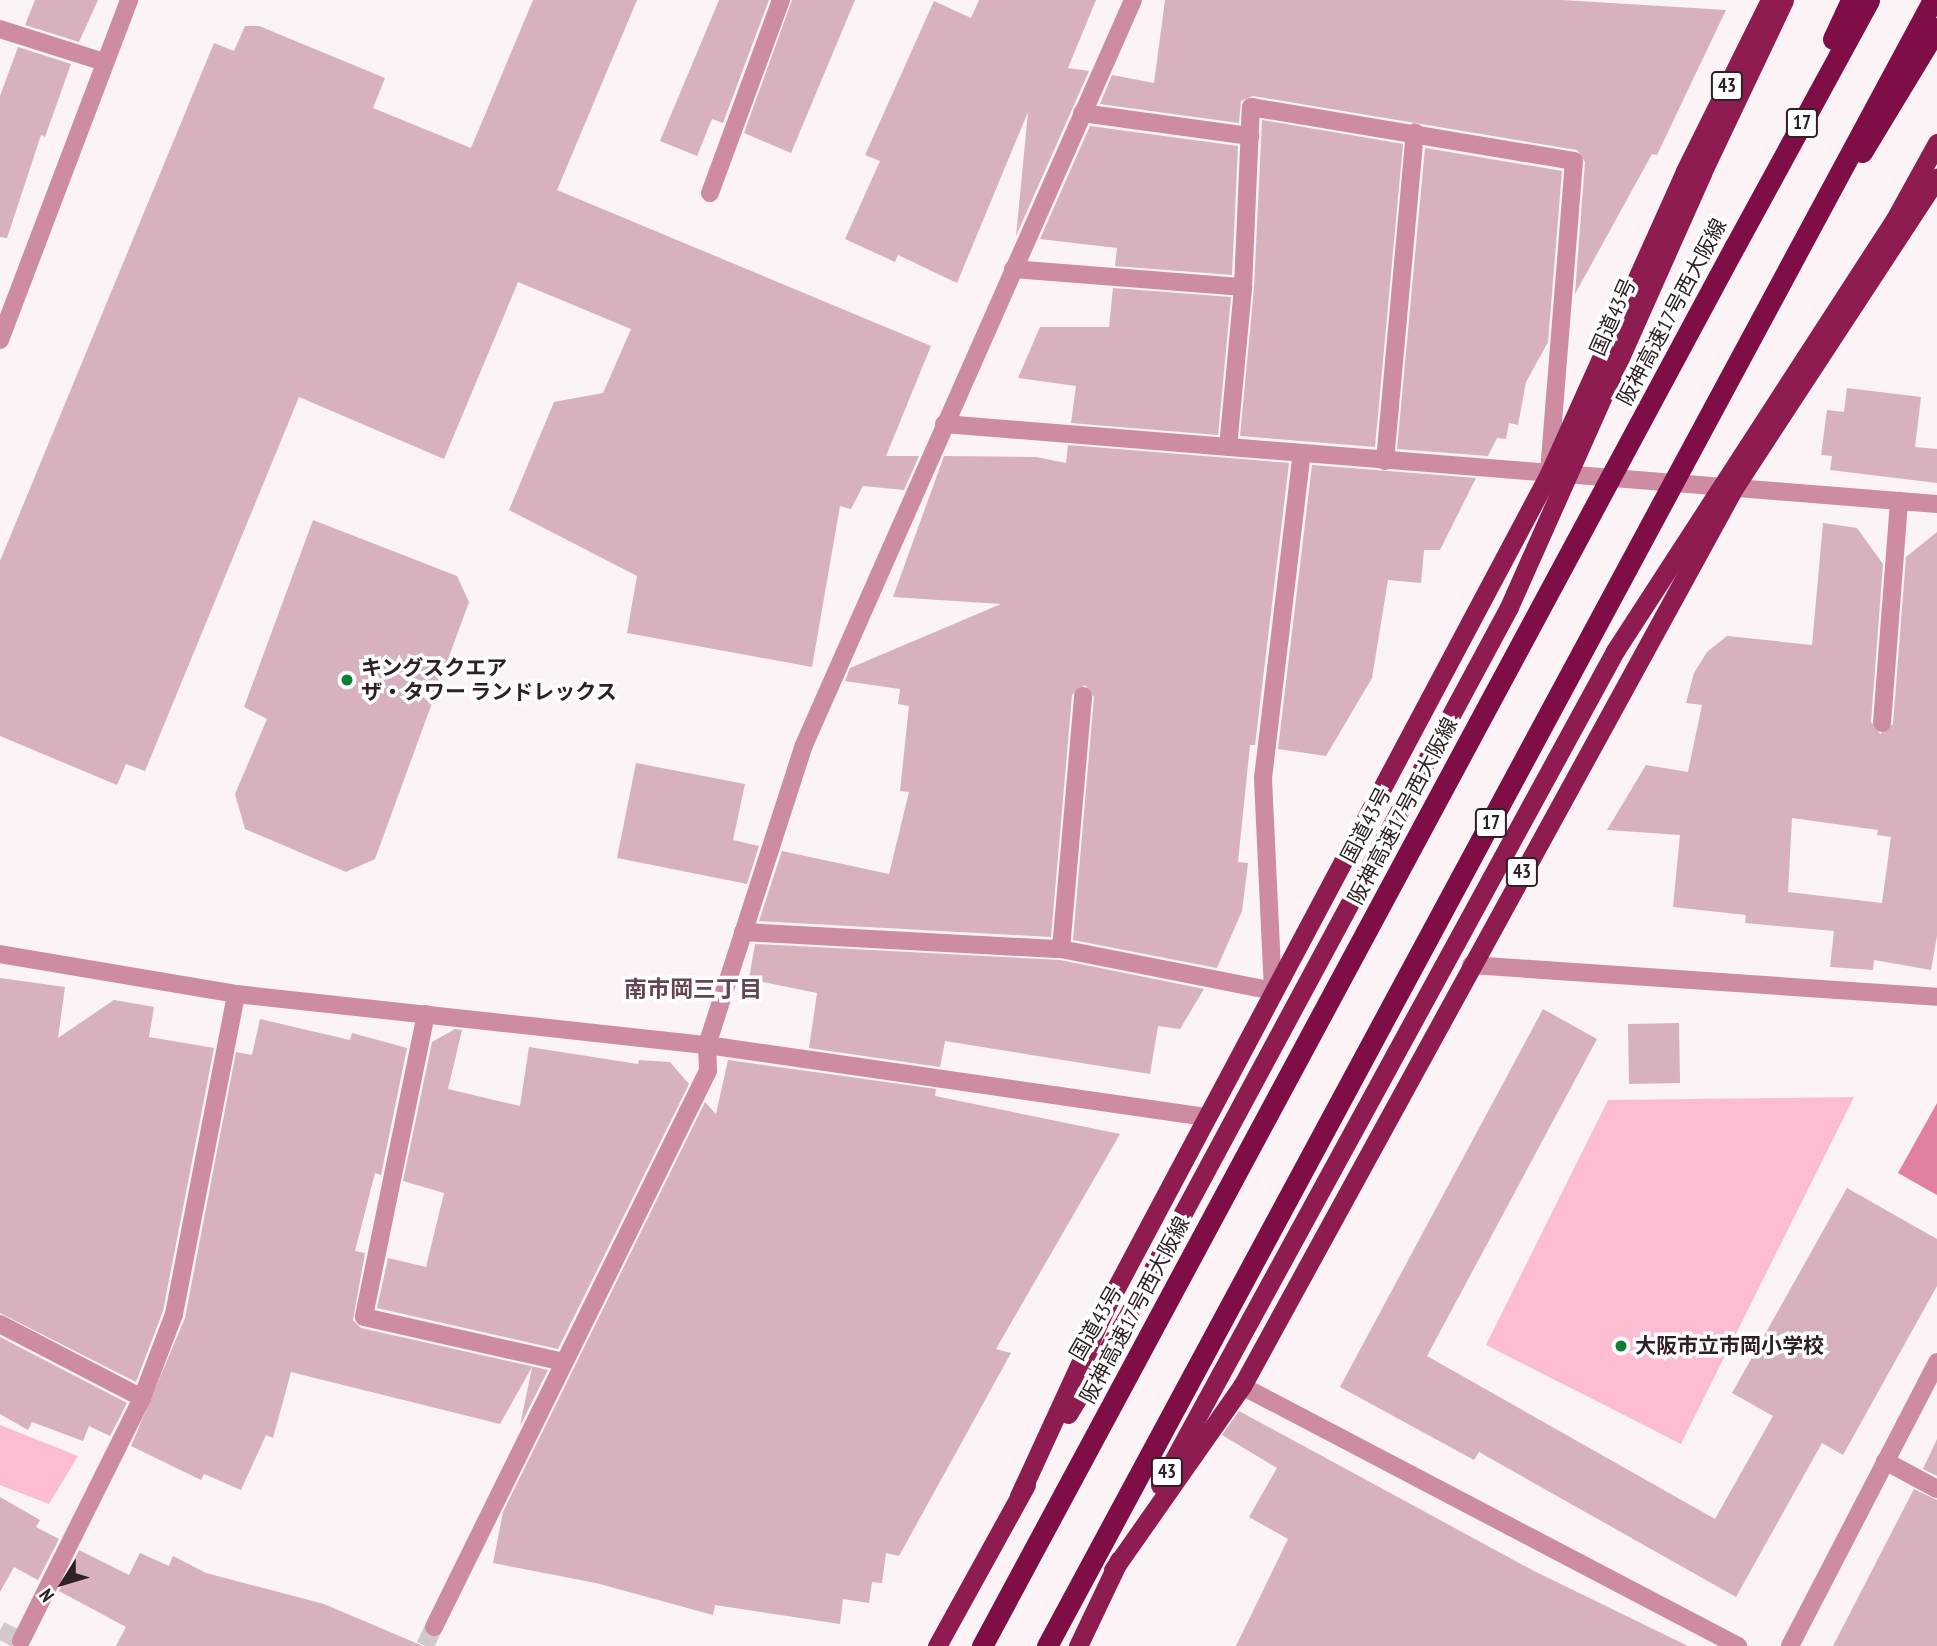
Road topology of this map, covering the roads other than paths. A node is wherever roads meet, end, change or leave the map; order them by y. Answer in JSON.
{"nodes":[{"id":1,"x":129,"y":0,"type":"edge"},
{"id":2,"x":781,"y":0,"type":"edge"},
{"id":3,"x":1133,"y":0,"type":"edge"},
{"id":4,"x":1769,"y":0,"type":"edge"},
{"id":5,"x":1784,"y":0,"type":"edge"},
{"id":6,"x":1851,"y":0,"type":"edge"},
{"id":7,"x":1869,"y":0,"type":"edge"},
{"id":8,"x":1933,"y":0,"type":"edge"},
{"id":9,"x":1937,"y":28,"type":"edge"},
{"id":10,"x":0,"y":29,"type":"edge"},
{"id":11,"x":104,"y":62,"type":"junction"},
{"id":12,"x":1082,"y":113,"type":"junction"},
{"id":13,"x":1415,"y":132,"type":"junction"},
{"id":14,"x":1250,"y":136,"type":"junction"},
{"id":15,"x":1937,"y":143,"type":"edge"},
{"id":16,"x":1937,"y":177,"type":"edge"},
{"id":17,"x":710,"y":193,"type":"dead end"},
{"id":18,"x":1735,"y":246,"type":"junction"},
{"id":19,"x":1013,"y":269,"type":"junction"},
{"id":20,"x":1784,"y":279,"type":"junction"},
{"id":21,"x":1243,"y":287,"type":"junction"},
{"id":22,"x":0,"y":340,"type":"edge"},
{"id":23,"x":944,"y":424,"type":"junction"},
{"id":24,"x":1228,"y":447,"type":"junction"},
{"id":25,"x":1301,"y":453,"type":"junction"},
{"id":26,"x":1385,"y":461,"type":"junction"},
{"id":27,"x":1549,"y":474,"type":"junction"},
{"id":28,"x":1734,"y":488,"type":"junction"},
{"id":29,"x":1899,"y":500,"type":"junction"},
{"id":30,"x":1937,"y":504,"type":"edge"},
{"id":31,"x":1083,"y":696,"type":"dead end"},
{"id":32,"x":1882,"y":723,"type":"dead end"},
{"id":33,"x":743,"y":932,"type":"junction"},
{"id":34,"x":1061,"y":949,"type":"junction"},
{"id":35,"x":0,"y":954,"type":"edge"},
{"id":36,"x":1471,"y":965,"type":"junction"},
{"id":37,"x":1273,"y":991,"type":"junction"},
{"id":38,"x":236,"y":993,"type":"junction"},
{"id":39,"x":1937,"y":997,"type":"edge"},
{"id":40,"x":426,"y":1014,"type":"junction"},
{"id":41,"x":707,"y":1045,"type":"junction"},
{"id":42,"x":1206,"y":1117,"type":"junction"},
{"id":43,"x":0,"y":1324,"type":"edge"},
{"id":44,"x":565,"y":1362,"type":"junction"},
{"id":45,"x":1937,"y":1362,"type":"edge"},
{"id":46,"x":1242,"y":1386,"type":"junction"},
{"id":47,"x":142,"y":1398,"type":"junction"},
{"id":48,"x":1885,"y":1461,"type":"junction"},
{"id":49,"x":1937,"y":1489,"type":"edge"},
{"id":50,"x":1019,"y":1496,"type":"junction"},
{"id":51,"x":1114,"y":1570,"type":"junction"},
{"id":52,"x":434,"y":1627,"type":"tunnel mouth"},
{"id":53,"x":21,"y":1641,"type":"dead end"},
{"id":54,"x":937,"y":1646,"type":"edge"},
{"id":55,"x":982,"y":1646,"type":"edge"},
{"id":56,"x":1047,"y":1646,"type":"edge"},
{"id":57,"x":1078,"y":1646,"type":"edge"},
{"id":58,"x":1738,"y":1646,"type":"edge"},
{"id":59,"x":1790,"y":1646,"type":"edge"}],
"edges":[{"from":1,"to":11,"type":"street"},
{"from":2,"to":17,"type":"street"},
{"from":3,"to":12,"type":"street"},
{"from":4,"to":27,"type":"highway","number":"43"},
{"from":5,"to":50,"type":"highway","name":"国道43号","number":"43","bridge":true},
{"from":6,"to":18,"type":"highway"},
{"from":7,"to":18,"type":"highway","name":"阪神高速17号西大阪線","number":"17"},
{"from":8,"to":20,"type":"highway","number":"17","bridge":true},
{"from":9,"to":20,"type":"highway","bridge":true},
{"from":10,"to":11,"type":"street"},
{"from":11,"to":22,"type":"street"},
{"from":12,"to":14,"type":"street"},
{"from":12,"to":19,"type":"street"},
{"from":13,"to":14,"type":"street"},
{"from":13,"to":26,"type":"street"},
{"from":13,"to":27,"type":"street"},
{"from":14,"to":21,"type":"street"},
{"from":15,"to":51,"type":"highway","number":"43","bridge":true},
{"from":16,"to":28,"type":"highway","number":"43"},
{"from":18,"to":55,"type":"highway","name":"阪神高速17号西大阪線","number":"17","bridge":true},
{"from":19,"to":21,"type":"street"},
{"from":19,"to":23,"type":"street"},
{"from":20,"to":56,"type":"highway","number":"17","bridge":true},
{"from":21,"to":24,"type":"street"},
{"from":23,"to":24,"type":"street"},
{"from":23,"to":33,"type":"street"},
{"from":24,"to":25,"type":"street"},
{"from":25,"to":26,"type":"street"},
{"from":25,"to":37,"type":"street"},
{"from":26,"to":27,"type":"street"},
{"from":27,"to":28,"type":"street"},
{"from":27,"to":37,"type":"highway","number":"43"},
{"from":28,"to":29,"type":"street"},
{"from":28,"to":36,"type":"highway","number":"43"},
{"from":29,"to":30,"type":"street"},
{"from":29,"to":32,"type":"street"},
{"from":31,"to":34,"type":"street"},
{"from":33,"to":34,"type":"street"},
{"from":33,"to":41,"type":"street"},
{"from":34,"to":37,"type":"street"},
{"from":35,"to":38,"type":"street"},
{"from":36,"to":39,"type":"street"},
{"from":36,"to":46,"type":"highway","number":"43"},
{"from":37,"to":42,"type":"highway","number":"43"},
{"from":38,"to":40,"type":"street"},
{"from":38,"to":47,"type":"street"},
{"from":40,"to":41,"type":"street"},
{"from":40,"to":44,"type":"street"},
{"from":41,"to":42,"type":"street"},
{"from":41,"to":44,"type":"street"},
{"from":42,"to":50,"type":"highway","number":"43"},
{"from":43,"to":47,"type":"street"},
{"from":44,"to":52,"type":"street"},
{"from":45,"to":48,"type":"street"},
{"from":46,"to":51,"type":"highway","number":"43"},
{"from":46,"to":58,"type":"street"},
{"from":47,"to":53,"type":"street"},
{"from":48,"to":49,"type":"street"},
{"from":48,"to":59,"type":"street"},
{"from":50,"to":54,"type":"highway","name":"国道43号","number":"43"},
{"from":51,"to":57,"type":"highway","number":"43"}]}
